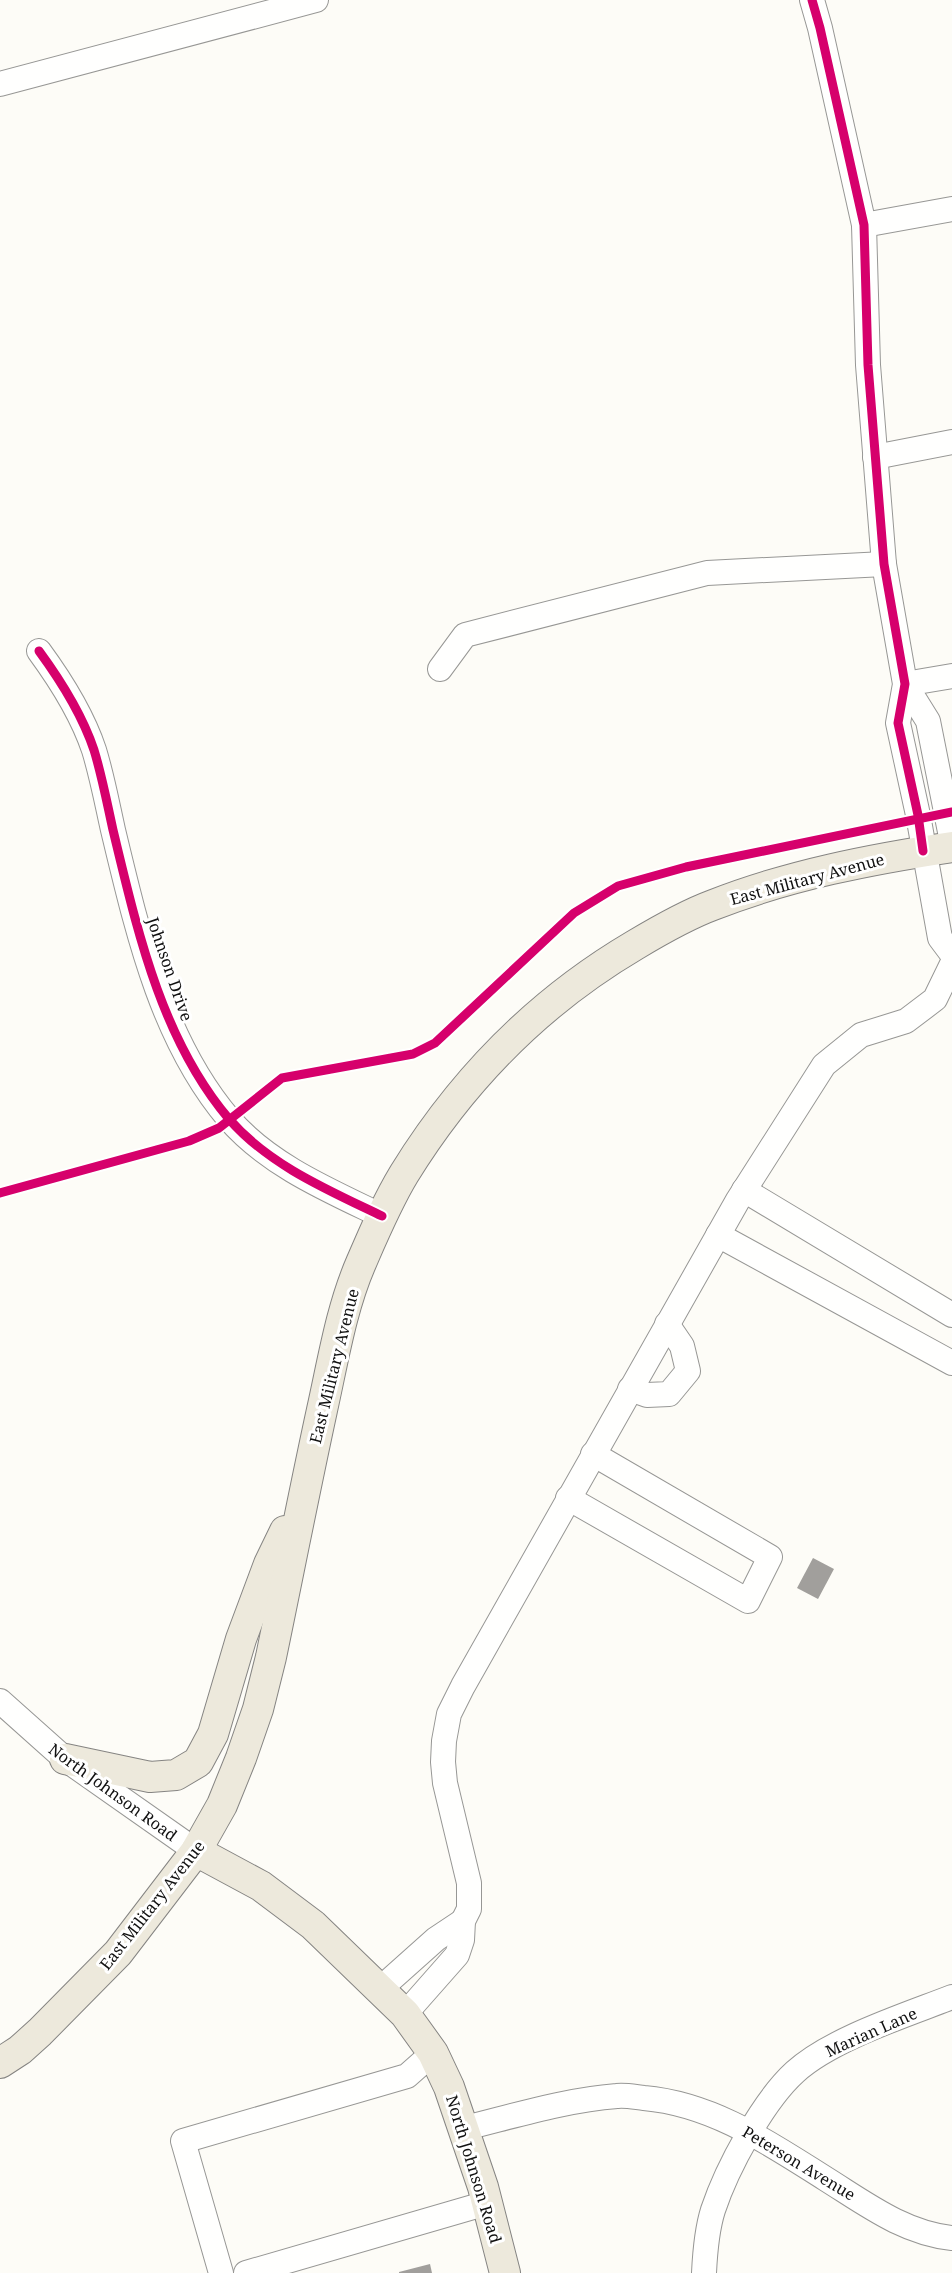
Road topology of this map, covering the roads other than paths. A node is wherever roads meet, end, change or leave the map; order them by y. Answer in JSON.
{"nodes":[{"id":1,"x":316,"y":0,"type":"edge"},
{"id":2,"x":812,"y":0,"type":"edge"},
{"id":3,"x":0,"y":84,"type":"edge"},
{"id":4,"x":952,"y":209,"type":"edge"},
{"id":5,"x":864,"y":225,"type":"junction"},
{"id":6,"x":952,"y":442,"type":"edge"},
{"id":7,"x":875,"y":457,"type":"junction"},
{"id":8,"x":884,"y":564,"type":"junction"},
{"id":9,"x":39,"y":651,"type":"dead end"},
{"id":10,"x":440,"y":669,"type":"dead end"},
{"id":11,"x":952,"y":676,"type":"edge"},
{"id":12,"x":905,"y":684,"type":"junction"},
{"id":13,"x":952,"y":842,"type":"edge"},
{"id":14,"x":952,"y":847,"type":"edge"},
{"id":15,"x":923,"y":851,"type":"junction"},
{"id":16,"x":952,"y":954,"type":"edge"},
{"id":17,"x":952,"y":964,"type":"edge"},
{"id":18,"x":744,"y":1190,"type":"junction"},
{"id":19,"x":382,"y":1216,"type":"junction"},
{"id":20,"x":718,"y":1235,"type":"junction"},
{"id":21,"x":952,"y":1315,"type":"edge"},
{"id":22,"x":667,"y":1324,"type":"junction"},
{"id":23,"x":952,"y":1363,"type":"edge"},
{"id":24,"x":630,"y":1389,"type":"junction"},
{"id":25,"x":593,"y":1454,"type":"junction"},
{"id":26,"x":305,"y":1487,"type":"junction"},
{"id":27,"x":568,"y":1498,"type":"junction"},
{"id":28,"x":0,"y":1701,"type":"edge"},
{"id":29,"x":65,"y":1759,"type":"junction"},
{"id":30,"x":196,"y":1851,"type":"junction"},
{"id":31,"x":463,"y":1921,"type":"junction"},
{"id":32,"x":380,"y":1989,"type":"junction"},
{"id":33,"x":952,"y":1997,"type":"edge"},
{"id":34,"x":405,"y":2014,"type":"junction"},
{"id":35,"x":433,"y":2053,"type":"junction"},
{"id":36,"x":0,"y":2063,"type":"edge"},
{"id":37,"x":465,"y":2128,"type":"junction"},
{"id":38,"x":750,"y":2131,"type":"junction"},
{"id":39,"x":487,"y":2203,"type":"junction"},
{"id":40,"x":952,"y":2238,"type":"edge"},
{"id":41,"x":221,"y":2273,"type":"edge"},
{"id":42,"x":246,"y":2273,"type":"edge"},
{"id":43,"x":506,"y":2273,"type":"edge"},
{"id":44,"x":704,"y":2273,"type":"edge"}],
"edges":[{"from":1,"to":3,"type":"street"},
{"from":2,"to":5,"type":"street"},
{"from":4,"to":5,"type":"street"},
{"from":5,"to":7,"type":"street"},
{"from":6,"to":7,"type":"street"},
{"from":7,"to":8,"type":"street"},
{"from":8,"to":10,"type":"street"},
{"from":8,"to":12,"type":"street"},
{"from":9,"to":19,"type":"street","name":"Johnson Drive"},
{"from":11,"to":12,"type":"street"},
{"from":12,"to":13,"type":"street"},
{"from":12,"to":15,"type":"street"},
{"from":14,"to":15,"type":"main road","name":"East Military Avenue"},
{"from":15,"to":16,"type":"street"},
{"from":15,"to":19,"type":"main road","name":"East Military Avenue"},
{"from":17,"to":18,"type":"street"},
{"from":18,"to":20,"type":"street"},
{"from":18,"to":21,"type":"street"},
{"from":19,"to":26,"type":"main road","name":"East Military Avenue"},
{"from":20,"to":22,"type":"street"},
{"from":20,"to":23,"type":"street"},
{"from":22,"to":24,"type":"street"},
{"from":22,"to":24,"type":"street"},
{"from":24,"to":25,"type":"street"},
{"from":25,"to":27,"type":"street"},
{"from":25,"to":27,"type":"street"},
{"from":26,"to":29,"type":"main road"},
{"from":26,"to":30,"type":"main road","name":"East Military Avenue"},
{"from":27,"to":31,"type":"street"},
{"from":28,"to":29,"type":"street","name":"North Johnson Road"},
{"from":29,"to":30,"type":"street","name":"North Johnson Road"},
{"from":30,"to":32,"type":"main road","name":"North Johnson Road"},
{"from":30,"to":36,"type":"main road","name":"East Military Avenue"},
{"from":31,"to":32,"type":"street"},
{"from":31,"to":34,"type":"street"},
{"from":32,"to":34,"type":"main road","name":"North Johnson Road"},
{"from":33,"to":38,"type":"street","name":"Marian Lane"},
{"from":34,"to":35,"type":"main road","name":"North Johnson Road"},
{"from":35,"to":37,"type":"main road","name":"North Johnson Road"},
{"from":35,"to":41,"type":"street"},
{"from":37,"to":38,"type":"street","name":"Peterson Avenue"},
{"from":37,"to":39,"type":"main road","name":"North Johnson Road"},
{"from":38,"to":40,"type":"street","name":"Peterson Avenue"},
{"from":38,"to":44,"type":"street","name":"Marian Lane"},
{"from":39,"to":42,"type":"street"},
{"from":39,"to":43,"type":"main road","name":"North Johnson Road"}]}
